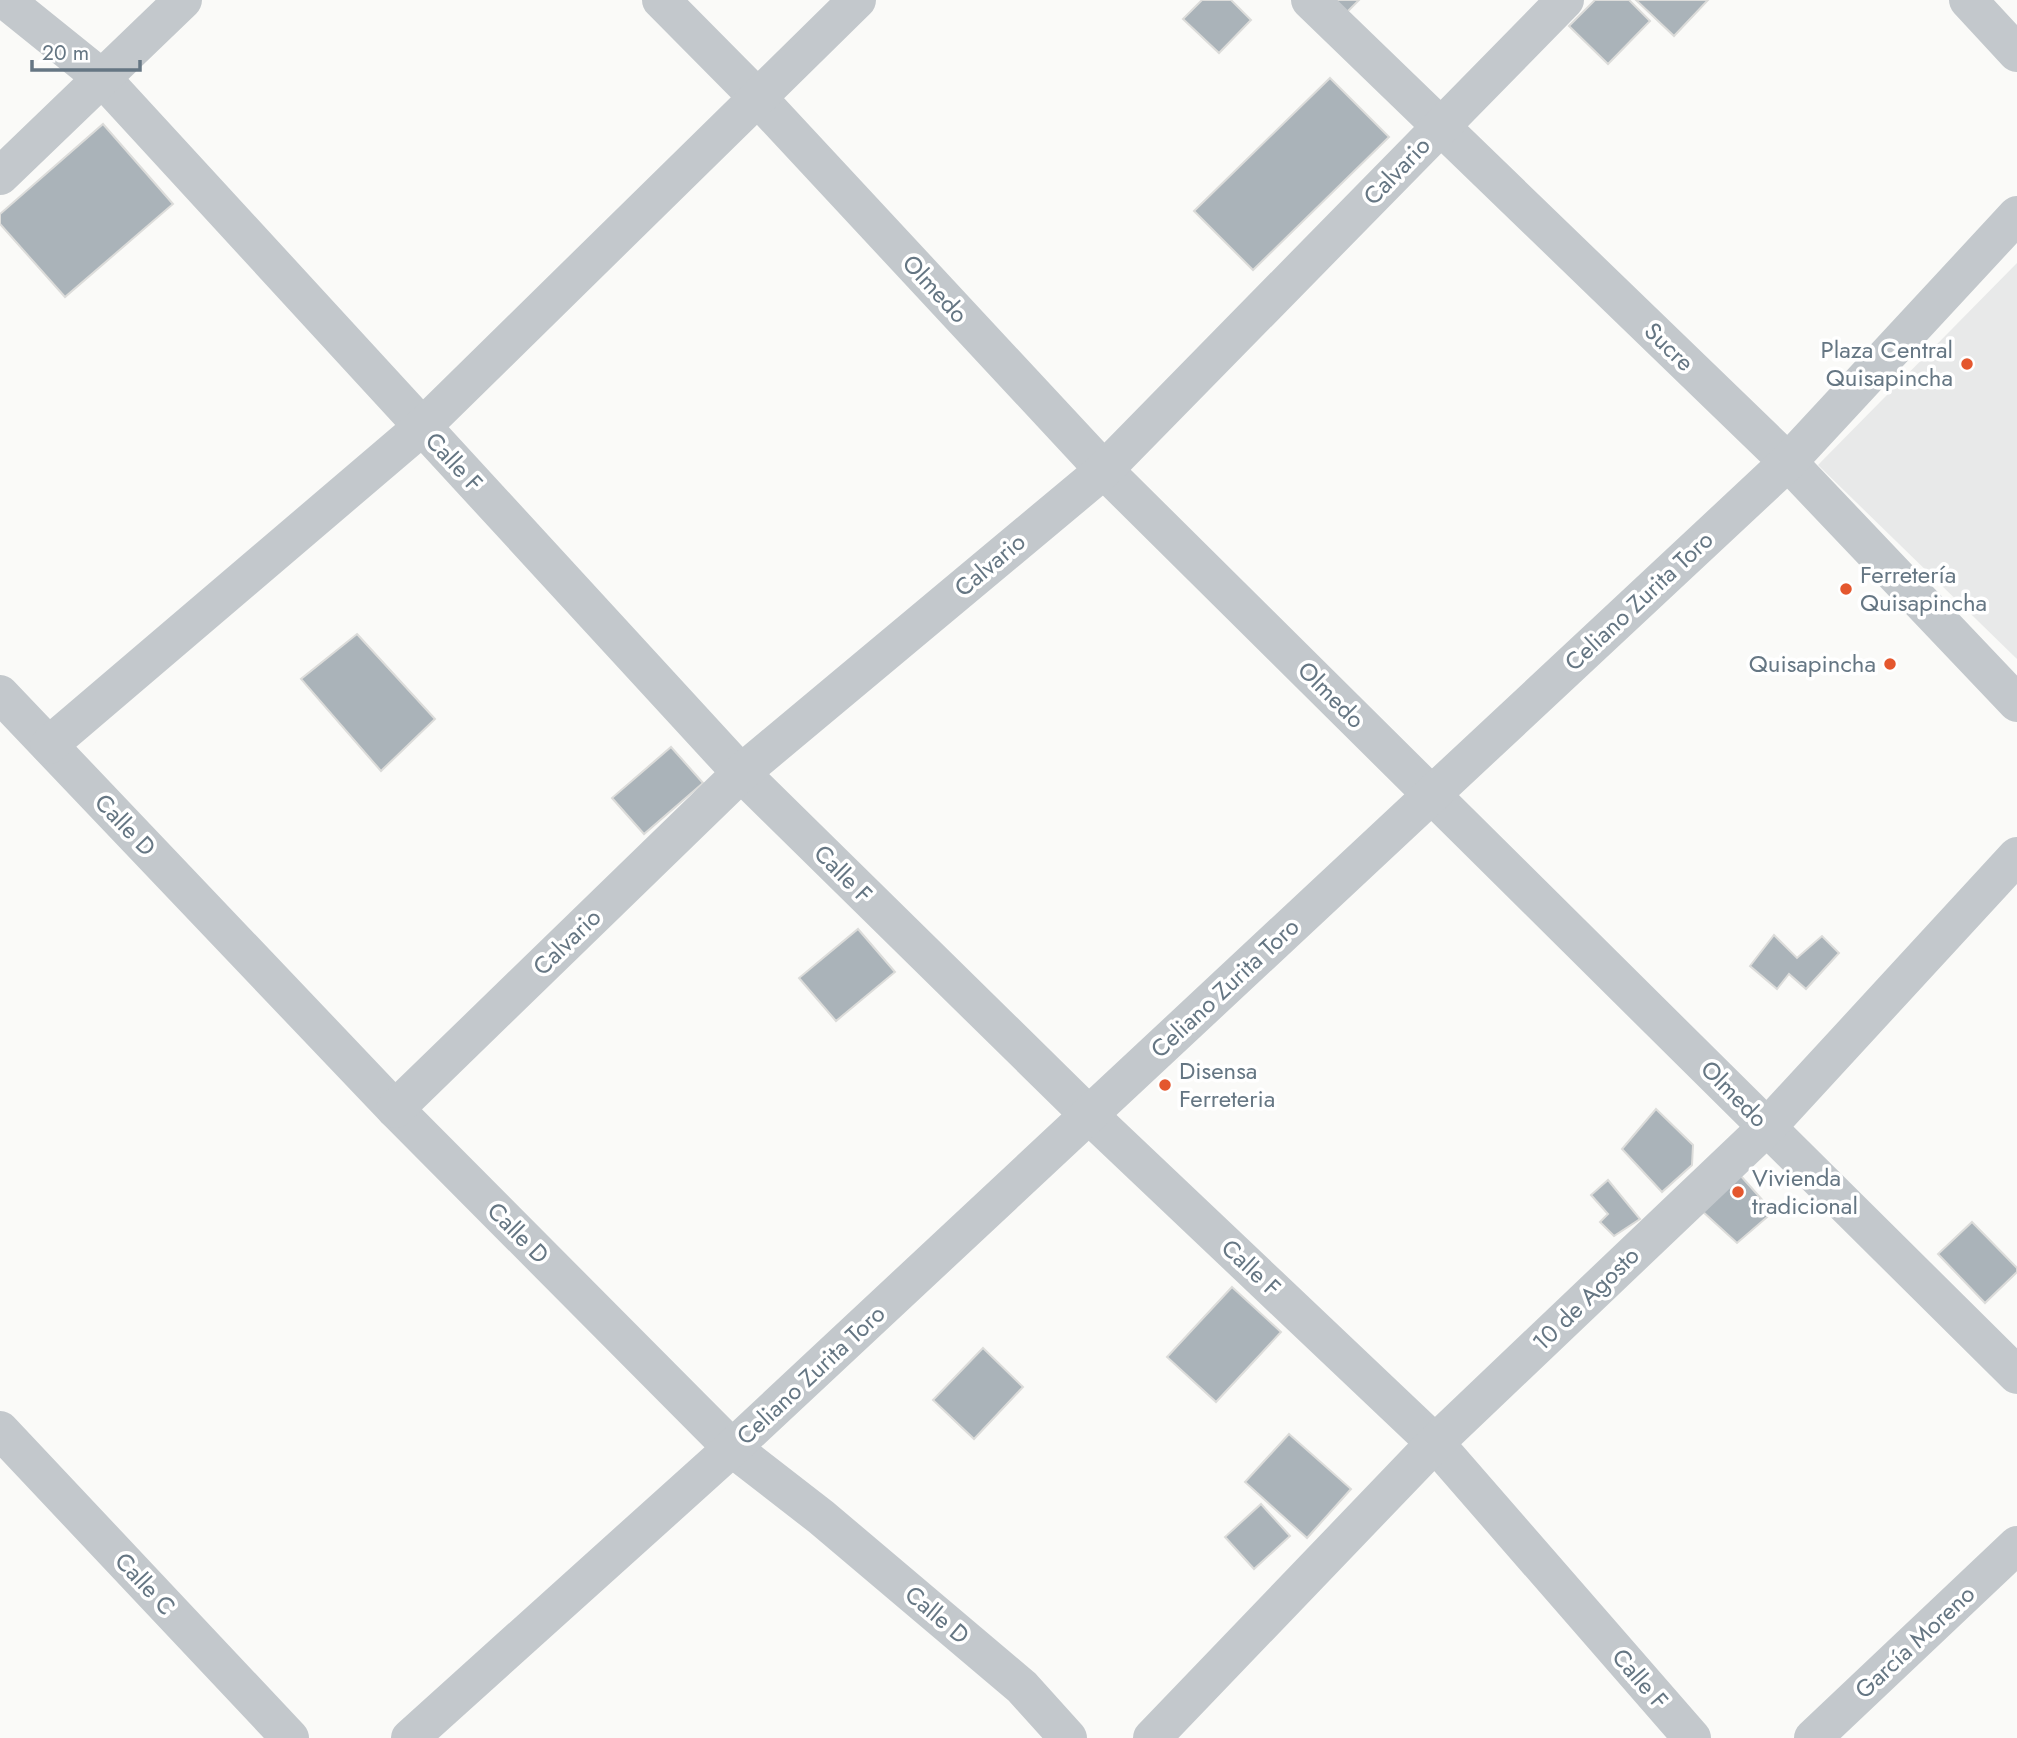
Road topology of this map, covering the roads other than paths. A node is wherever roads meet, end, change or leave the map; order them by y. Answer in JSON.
{"nodes":[{"id":1,"x":5,"y":0,"type":"edge"},
{"id":2,"x":183,"y":0,"type":"edge"},
{"id":3,"x":661,"y":0,"type":"edge"},
{"id":4,"x":857,"y":0,"type":"edge"},
{"id":5,"x":1310,"y":0,"type":"edge"},
{"id":6,"x":1565,"y":0,"type":"edge"},
{"id":7,"x":1968,"y":0,"type":"edge"},
{"id":8,"x":2017,"y":53,"type":"edge"},
{"id":9,"x":102,"y":78,"type":"junction"},
{"id":10,"x":757,"y":97,"type":"junction"},
{"id":11,"x":1441,"y":126,"type":"junction"},
{"id":12,"x":0,"y":176,"type":"edge"},
{"id":13,"x":2017,"y":215,"type":"edge"},
{"id":14,"x":422,"y":427,"type":"junction"},
{"id":15,"x":1788,"y":462,"type":"junction"},
{"id":16,"x":1104,"y":470,"type":"junction"},
{"id":17,"x":0,"y":694,"type":"edge"},
{"id":18,"x":2017,"y":704,"type":"edge"},
{"id":19,"x":49,"y":745,"type":"junction"},
{"id":20,"x":741,"y":773,"type":"junction"},
{"id":21,"x":1431,"y":795,"type":"junction"},
{"id":22,"x":2017,"y":856,"type":"edge"},
{"id":23,"x":395,"y":1109,"type":"junction"},
{"id":24,"x":1089,"y":1115,"type":"junction"},
{"id":25,"x":1767,"y":1127,"type":"junction"},
{"id":26,"x":2017,"y":1374,"type":"edge"},
{"id":27,"x":0,"y":1430,"type":"edge"},
{"id":28,"x":1435,"y":1443,"type":"junction"},
{"id":29,"x":732,"y":1448,"type":"junction"},
{"id":30,"x":2017,"y":1545,"type":"edge"},
{"id":31,"x":290,"y":1738,"type":"edge"},
{"id":32,"x":410,"y":1738,"type":"edge"},
{"id":33,"x":1068,"y":1738,"type":"edge"},
{"id":34,"x":1152,"y":1738,"type":"edge"},
{"id":35,"x":1692,"y":1738,"type":"edge"},
{"id":36,"x":1813,"y":1738,"type":"edge"}],
"edges":[{"from":1,"to":9,"type":"street","name":"Calle F"},
{"from":2,"to":9,"type":"street"},
{"from":3,"to":10,"type":"street","name":"Olmedo"},
{"from":4,"to":10,"type":"street"},
{"from":5,"to":11,"type":"street","name":"Sucre"},
{"from":6,"to":11,"type":"street","name":"Calvario"},
{"from":7,"to":8,"type":"street"},
{"from":9,"to":12,"type":"street"},
{"from":9,"to":14,"type":"street","name":"Calle F"},
{"from":10,"to":14,"type":"street"},
{"from":10,"to":16,"type":"street","name":"Olmedo"},
{"from":11,"to":15,"type":"street","name":"Sucre"},
{"from":11,"to":16,"type":"street","name":"Calvario"},
{"from":13,"to":15,"type":"street","name":"Celiano Zurita Toro"},
{"from":14,"to":19,"type":"street"},
{"from":14,"to":20,"type":"street","name":"Calle F"},
{"from":15,"to":18,"type":"street","name":"Sucre"},
{"from":15,"to":21,"type":"street","name":"Celiano Zurita Toro"},
{"from":16,"to":20,"type":"street","name":"Calvario"},
{"from":16,"to":21,"type":"street","name":"Olmedo"},
{"from":17,"to":19,"type":"street","name":"Calle D"},
{"from":19,"to":23,"type":"street","name":"Calle D"},
{"from":20,"to":23,"type":"street","name":"Calvario"},
{"from":20,"to":24,"type":"street","name":"Calle F"},
{"from":21,"to":24,"type":"street","name":"Celiano Zurita Toro"},
{"from":21,"to":25,"type":"street","name":"Olmedo"},
{"from":22,"to":25,"type":"street","name":"10 de Agosto"},
{"from":23,"to":29,"type":"street","name":"Calle D"},
{"from":24,"to":28,"type":"street","name":"Calle F"},
{"from":24,"to":29,"type":"street","name":"Celiano Zurita Toro"},
{"from":25,"to":26,"type":"street","name":"Olmedo"},
{"from":25,"to":28,"type":"street","name":"10 de Agosto"},
{"from":27,"to":31,"type":"street","name":"Calle C"},
{"from":28,"to":34,"type":"street","name":"10 de Agosto"},
{"from":28,"to":35,"type":"street","name":"Calle F"},
{"from":29,"to":32,"type":"street","name":"Celiano Zurita Toro"},
{"from":29,"to":33,"type":"street","name":"Calle D"},
{"from":30,"to":36,"type":"street","name":"García Moreno"}]}
